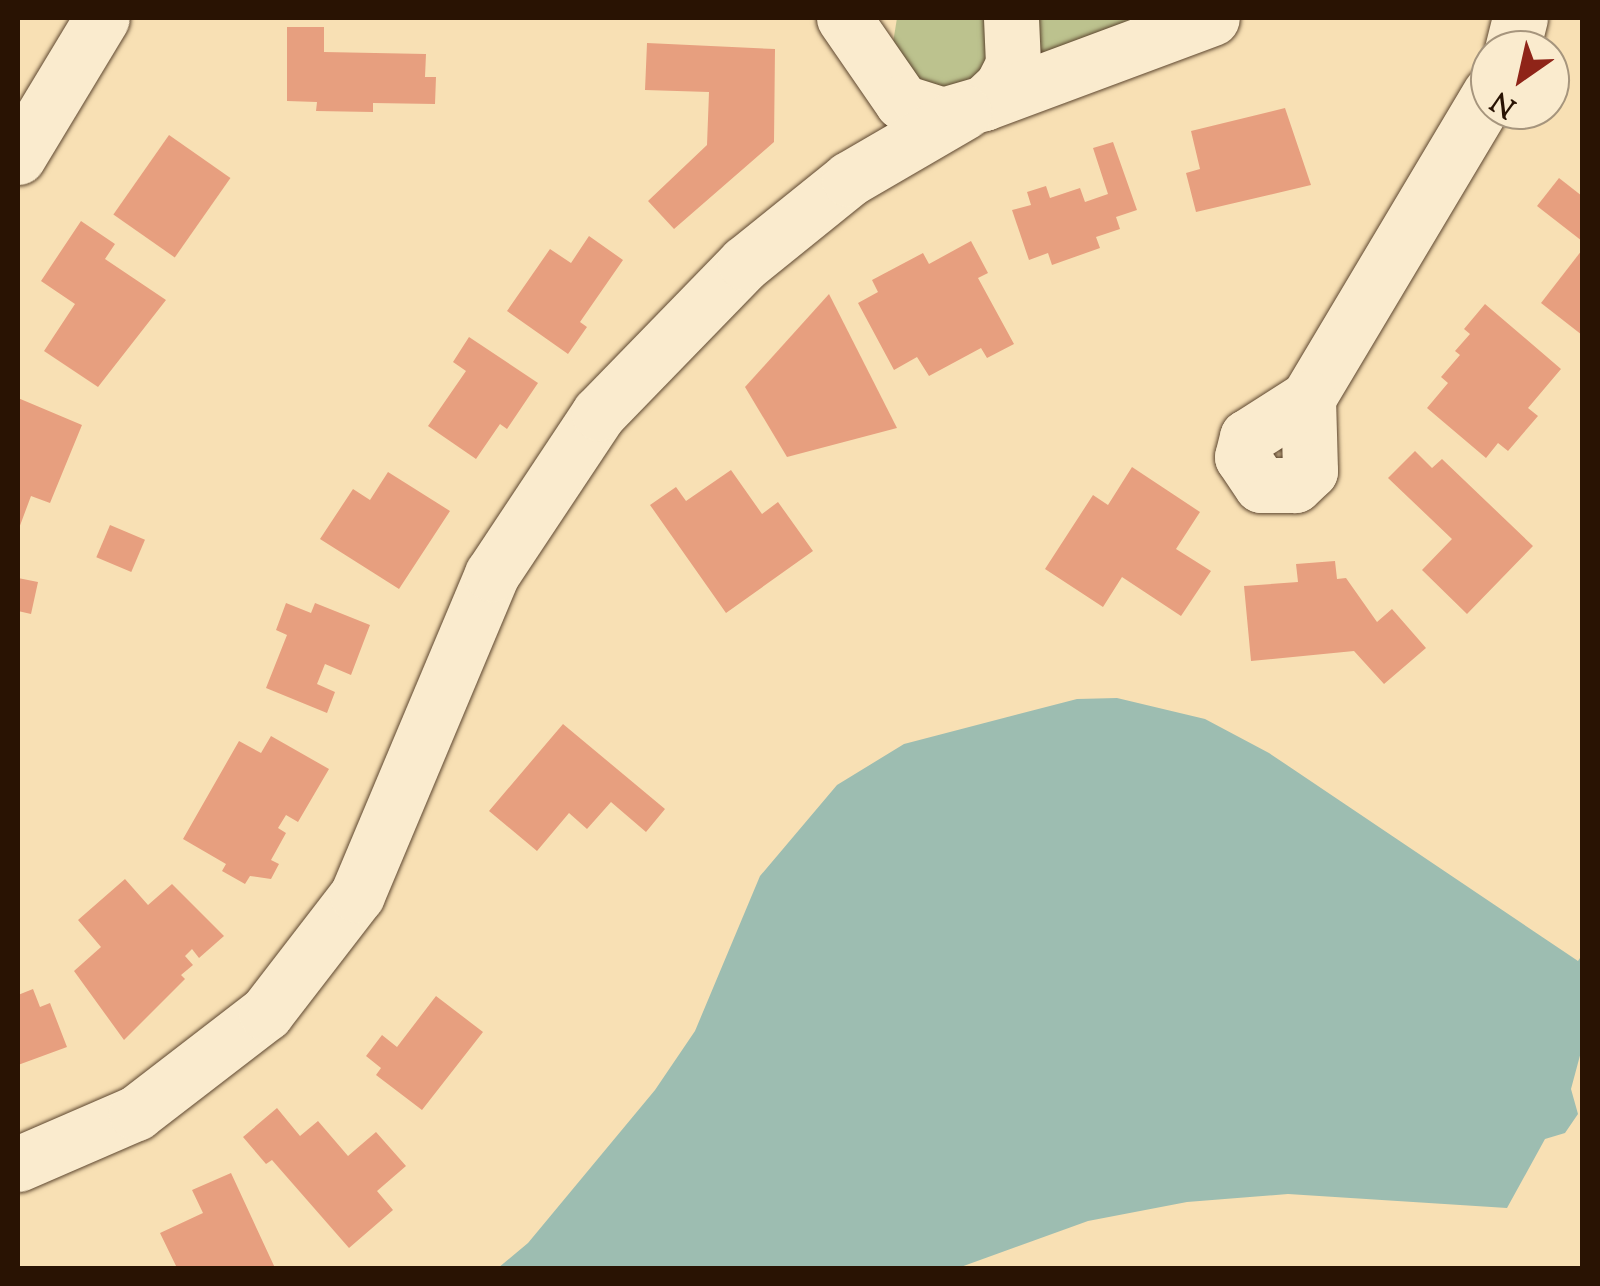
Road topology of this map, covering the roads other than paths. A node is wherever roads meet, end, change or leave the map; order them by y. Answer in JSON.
{"nodes":[{"id":1,"x":102,"y":18,"type":"edge"},
{"id":2,"x":844,"y":18,"type":"edge"},
{"id":3,"x":1011,"y":18,"type":"edge"},
{"id":4,"x":1212,"y":18,"type":"edge"},
{"id":5,"x":879,"y":56,"type":"edge"},
{"id":6,"x":974,"y":107,"type":"junction"},
{"id":7,"x":1470,"y":127,"type":"edge"},
{"id":8,"x":18,"y":157,"type":"edge"},
{"id":9,"x":848,"y":178,"type":"junction"},
{"id":10,"x":1308,"y":398,"type":"dead end"},
{"id":11,"x":18,"y":1164,"type":"edge"}],
"edges":[{"from":1,"to":8,"type":"street"},
{"from":2,"to":5,"type":"street"},
{"from":3,"to":6,"type":"street"},
{"from":4,"to":6,"type":"street"},
{"from":5,"to":6,"type":"street"},
{"from":5,"to":9,"type":"street"},
{"from":6,"to":9,"type":"street"},
{"from":7,"to":10,"type":"street"},
{"from":9,"to":11,"type":"street"}]}
